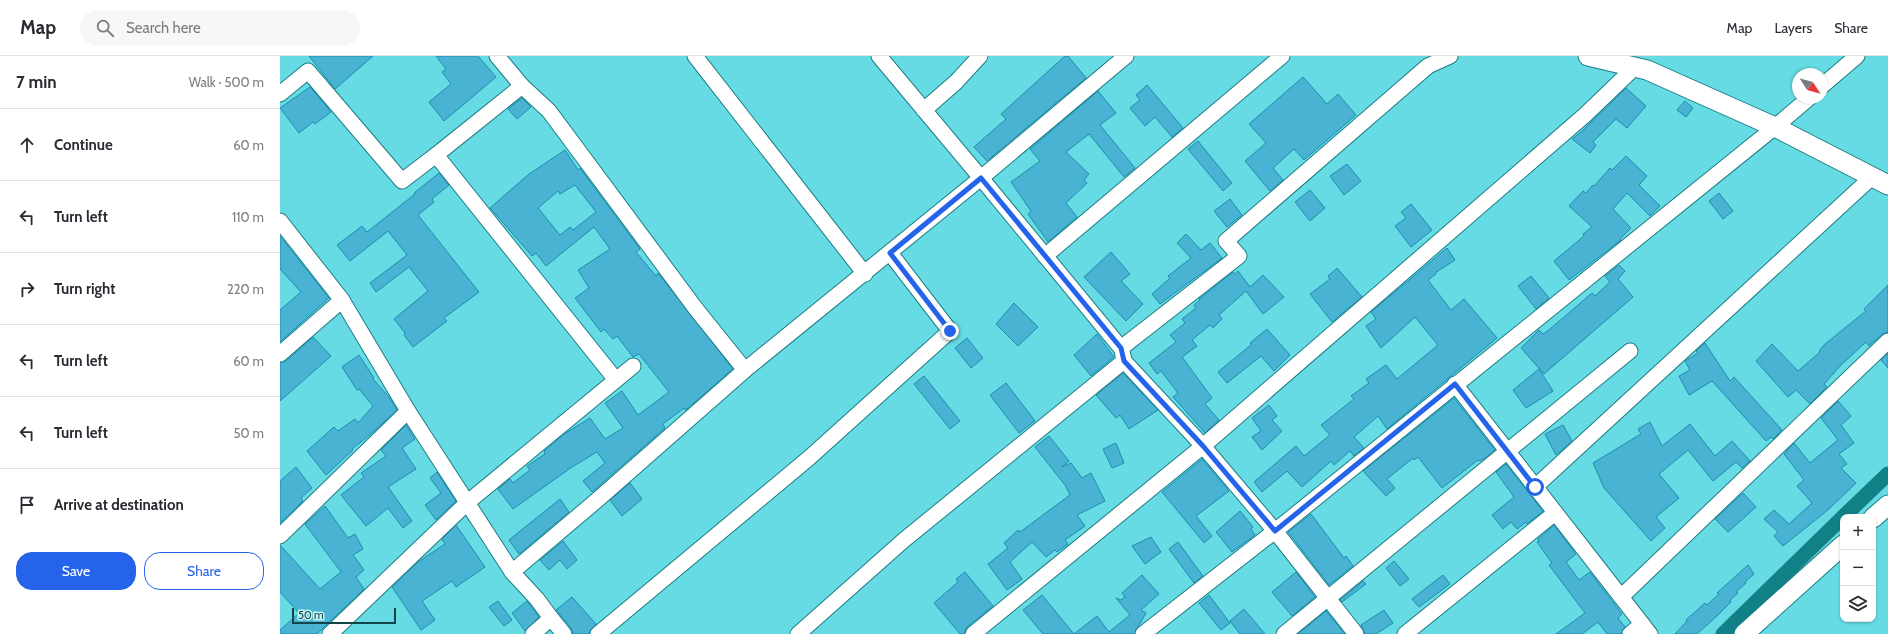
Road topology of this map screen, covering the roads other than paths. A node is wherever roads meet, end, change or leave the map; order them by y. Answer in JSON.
{"nodes":[{"id":1,"x":497,"y":56,"type":"edge"},
{"id":2,"x":695,"y":56,"type":"edge"},
{"id":3,"x":879,"y":56,"type":"edge"},
{"id":4,"x":980,"y":56,"type":"edge"},
{"id":5,"x":1126,"y":56,"type":"edge"},
{"id":6,"x":1282,"y":56,"type":"edge"},
{"id":7,"x":1450,"y":56,"type":"edge"},
{"id":8,"x":1588,"y":56,"type":"edge"},
{"id":9,"x":1857,"y":56,"type":"edge"},
{"id":10,"x":1635,"y":67,"type":"junction"},
{"id":11,"x":1828,"y":81,"type":"edge"},
{"id":12,"x":522,"y":86,"type":"junction"},
{"id":13,"x":280,"y":94,"type":"edge"},
{"id":14,"x":1802,"y":104,"type":"edge"},
{"id":15,"x":924,"y":110,"type":"junction"},
{"id":16,"x":1775,"y":127,"type":"junction"},
{"id":17,"x":436,"y":155,"type":"junction"},
{"id":18,"x":981,"y":178,"type":"junction"},
{"id":19,"x":1880,"y":181,"type":"edge"},
{"id":20,"x":280,"y":221,"type":"edge"},
{"id":21,"x":890,"y":253,"type":"junction"},
{"id":22,"x":1045,"y":256,"type":"junction"},
{"id":23,"x":865,"y":274,"type":"junction"},
{"id":24,"x":342,"y":300,"type":"junction"},
{"id":25,"x":1888,"y":341,"type":"edge"},
{"id":26,"x":1630,"y":352,"type":"dead end"},
{"id":27,"x":280,"y":354,"type":"edge"},
{"id":28,"x":1123,"y":354,"type":"junction"},
{"id":29,"x":633,"y":366,"type":"dead end"},
{"id":30,"x":745,"y":370,"type":"junction"},
{"id":31,"x":616,"y":380,"type":"junction"},
{"id":32,"x":1455,"y":384,"type":"junction"},
{"id":33,"x":408,"y":411,"type":"junction"},
{"id":34,"x":1203,"y":446,"type":"junction"},
{"id":35,"x":1508,"y":452,"type":"junction"},
{"id":36,"x":1535,"y":487,"type":"junction"},
{"id":37,"x":468,"y":502,"type":"junction"},
{"id":38,"x":1888,"y":505,"type":"edge"},
{"id":39,"x":1555,"y":513,"type":"junction"},
{"id":40,"x":1876,"y":515,"type":"edge"},
{"id":41,"x":1275,"y":531,"type":"junction"},
{"id":42,"x":280,"y":536,"type":"edge"},
{"id":43,"x":1840,"y":548,"type":"edge"},
{"id":44,"x":512,"y":572,"type":"junction"},
{"id":45,"x":1622,"y":597,"type":"junction"},
{"id":46,"x":1328,"y":599,"type":"junction"},
{"id":47,"x":551,"y":618,"type":"junction"},
{"id":48,"x":1646,"y":629,"type":"edge"},
{"id":49,"x":330,"y":634,"type":"edge"},
{"id":50,"x":533,"y":634,"type":"edge"},
{"id":51,"x":564,"y":634,"type":"edge"},
{"id":52,"x":598,"y":634,"type":"edge"},
{"id":53,"x":798,"y":634,"type":"edge"},
{"id":54,"x":973,"y":634,"type":"edge"},
{"id":55,"x":1143,"y":634,"type":"edge"},
{"id":56,"x":1284,"y":634,"type":"edge"},
{"id":57,"x":1356,"y":634,"type":"edge"},
{"id":58,"x":1405,"y":634,"type":"edge"},
{"id":59,"x":1630,"y":634,"type":"edge"},
{"id":60,"x":1744,"y":634,"type":"edge"}],
"edges":[{"from":1,"to":12,"type":"street"},
{"from":2,"to":23,"type":"street"},
{"from":3,"to":15,"type":"street"},
{"from":4,"to":15,"type":"street"},
{"from":5,"to":18,"type":"street"},
{"from":6,"to":22,"type":"street"},
{"from":7,"to":28,"type":"street"},
{"from":8,"to":10,"type":"main road"},
{"from":9,"to":11,"type":"street"},
{"from":10,"to":16,"type":"main road"},
{"from":10,"to":34,"type":"street"},
{"from":12,"to":17,"type":"street"},
{"from":12,"to":30,"type":"street"},
{"from":13,"to":17,"type":"street"},
{"from":14,"to":16,"type":"street"},
{"from":15,"to":18,"type":"street"},
{"from":16,"to":19,"type":"main road"},
{"from":16,"to":32,"type":"street"},
{"from":17,"to":31,"type":"street"},
{"from":18,"to":21,"type":"street"},
{"from":18,"to":22,"type":"street"},
{"from":19,"to":36,"type":"street"},
{"from":20,"to":24,"type":"street"},
{"from":21,"to":23,"type":"street"},
{"from":21,"to":52,"type":"street"},
{"from":22,"to":28,"type":"street"},
{"from":23,"to":30,"type":"street"},
{"from":24,"to":27,"type":"street"},
{"from":24,"to":33,"type":"street"},
{"from":25,"to":45,"type":"street"},
{"from":26,"to":35,"type":"street"},
{"from":28,"to":34,"type":"street"},
{"from":28,"to":53,"type":"street"},
{"from":29,"to":31,"type":"street"},
{"from":30,"to":44,"type":"street"},
{"from":31,"to":37,"type":"street"},
{"from":32,"to":35,"type":"street"},
{"from":32,"to":41,"type":"street"},
{"from":33,"to":37,"type":"street"},
{"from":33,"to":42,"type":"street"},
{"from":34,"to":41,"type":"street"},
{"from":34,"to":54,"type":"street"},
{"from":35,"to":36,"type":"street"},
{"from":35,"to":46,"type":"street"},
{"from":36,"to":39,"type":"street"},
{"from":37,"to":44,"type":"street"},
{"from":37,"to":49,"type":"street"},
{"from":38,"to":40,"type":"main road"},
{"from":39,"to":45,"type":"street"},
{"from":39,"to":58,"type":"street"},
{"from":41,"to":46,"type":"street"},
{"from":41,"to":55,"type":"street"},
{"from":43,"to":60,"type":"main road"},
{"from":44,"to":47,"type":"street"},
{"from":45,"to":48,"type":"street"},
{"from":46,"to":56,"type":"street"},
{"from":46,"to":57,"type":"street"},
{"from":47,"to":50,"type":"street"},
{"from":47,"to":51,"type":"street"},
{"from":48,"to":59,"type":"street"}]}
